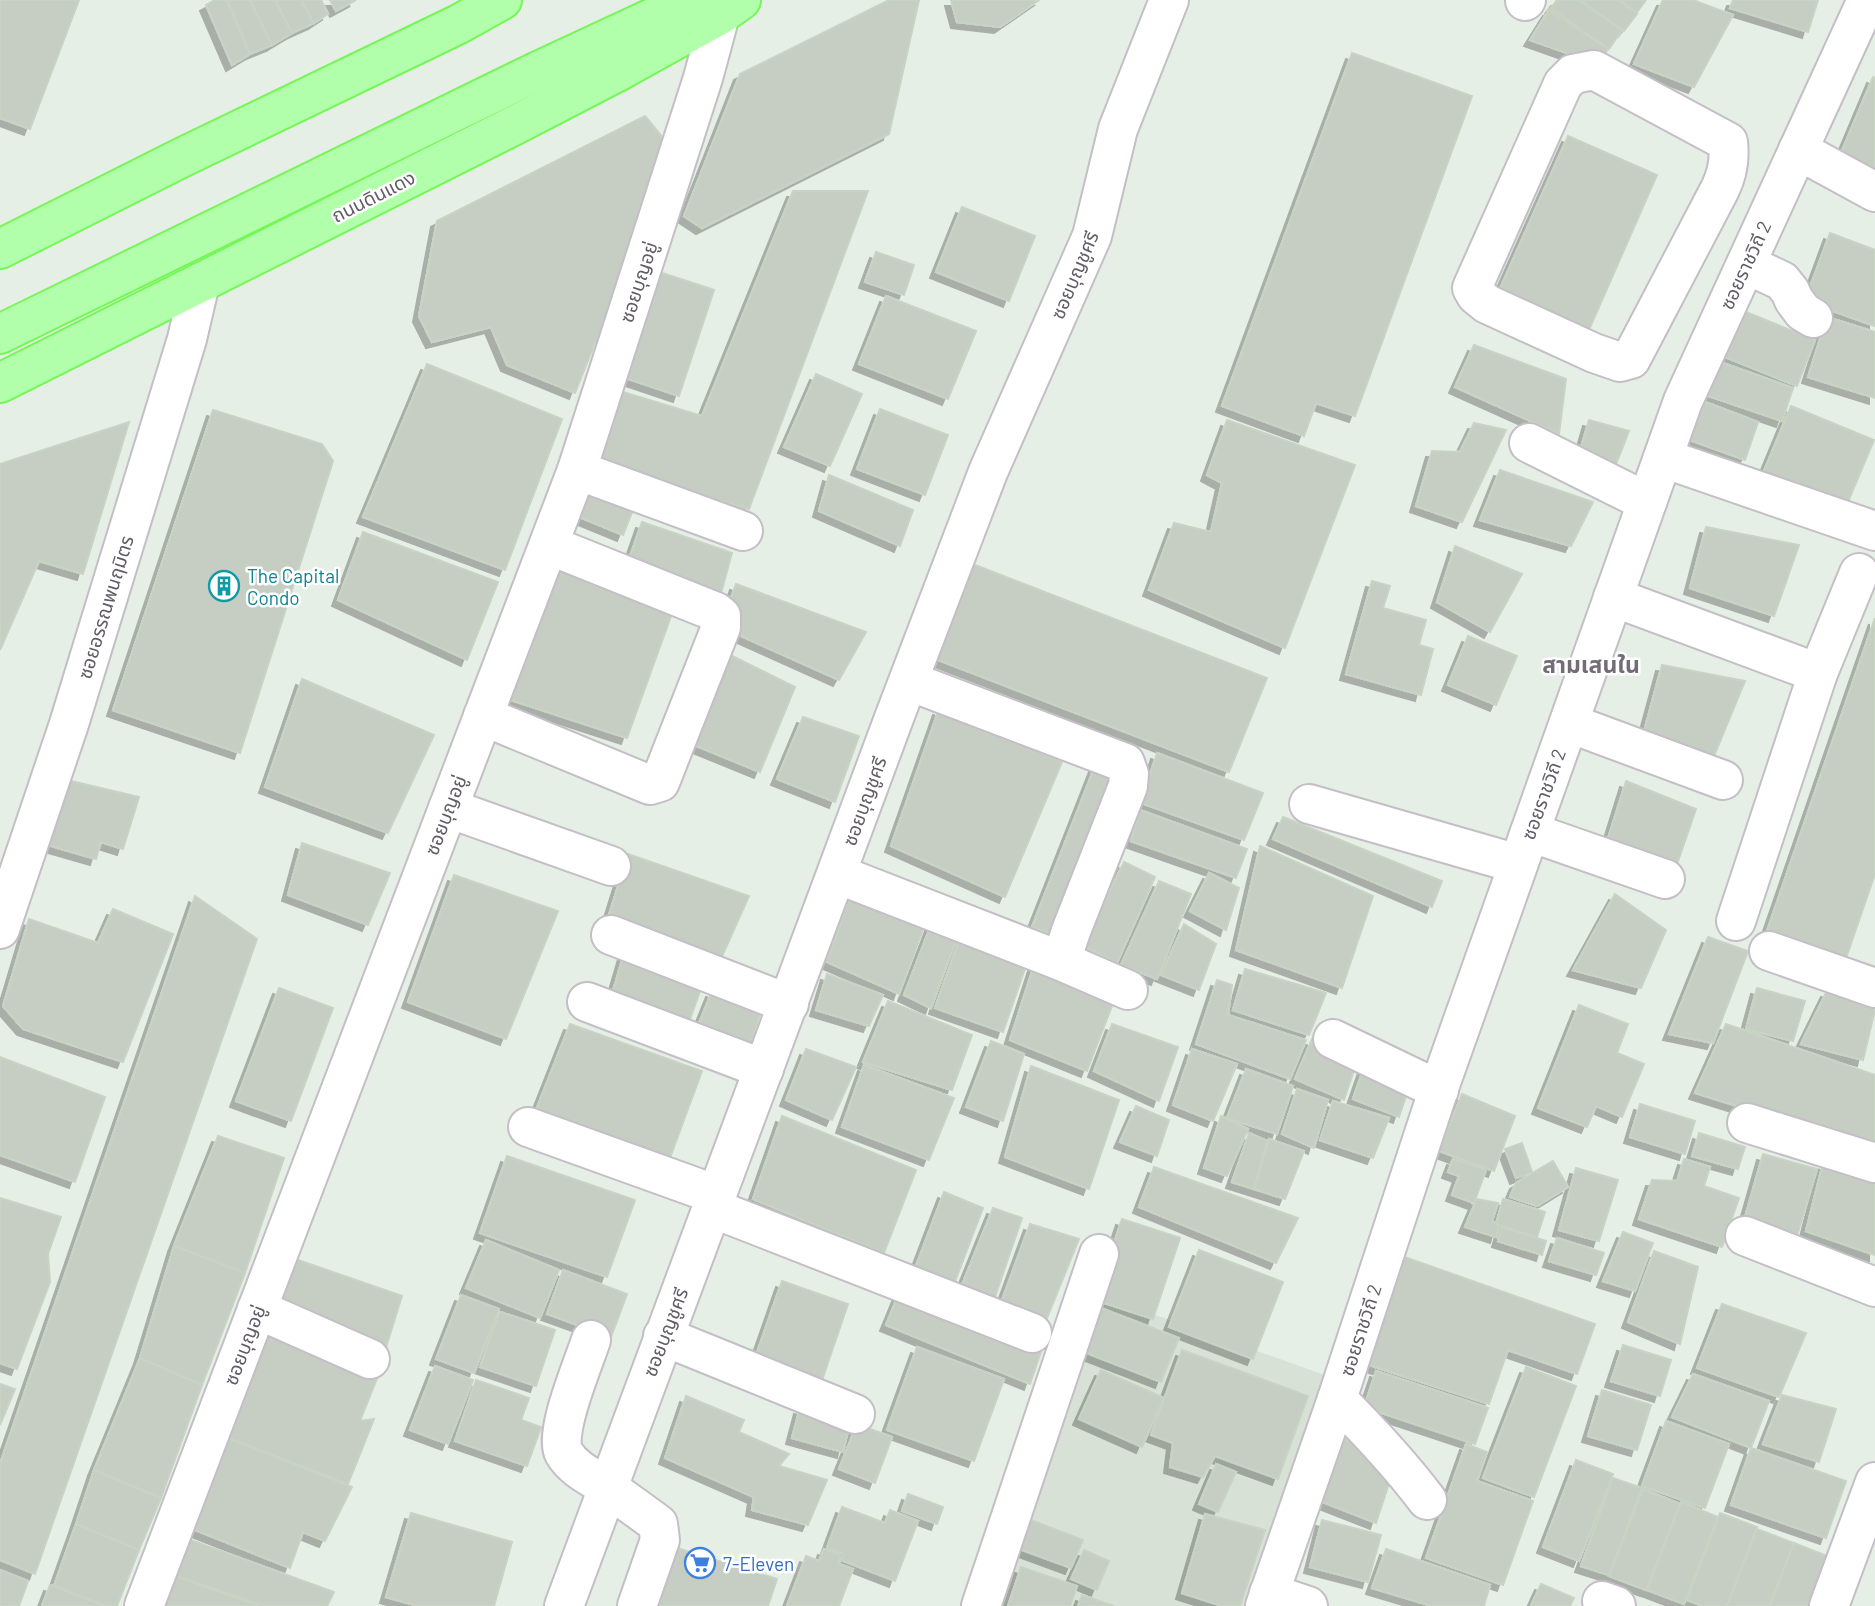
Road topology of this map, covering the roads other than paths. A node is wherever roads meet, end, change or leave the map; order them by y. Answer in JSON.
{"nodes":[{"id":1,"x":502,"y":0,"type":"edge"},
{"id":2,"x":520,"y":0,"type":"edge"},
{"id":3,"x":1169,"y":0,"type":"edge"},
{"id":4,"x":1867,"y":0,"type":"edge"},
{"id":5,"x":717,"y":5,"type":"edge"},
{"id":6,"x":459,"y":24,"type":"junction"},
{"id":7,"x":1798,"y":150,"type":"junction"},
{"id":8,"x":1720,"y":190,"type":"junction"},
{"id":9,"x":1875,"y":192,"type":"edge"},
{"id":10,"x":1772,"y":208,"type":"junction"},
{"id":11,"x":0,"y":249,"type":"edge"},
{"id":12,"x":1746,"y":264,"type":"junction"},
{"id":13,"x":200,"y":283,"type":"junction"},
{"id":14,"x":1813,"y":318,"type":"dead end"},
{"id":15,"x":0,"y":334,"type":"edge"},
{"id":16,"x":0,"y":383,"type":"edge"},
{"id":17,"x":1529,"y":443,"type":"dead end"},
{"id":18,"x":1663,"y":458,"type":"junction"},
{"id":19,"x":578,"y":470,"type":"junction"},
{"id":20,"x":1647,"y":502,"type":"junction"},
{"id":21,"x":743,"y":530,"type":"dead end"},
{"id":22,"x":1875,"y":531,"type":"edge"},
{"id":23,"x":549,"y":545,"type":"junction"},
{"id":24,"x":1859,"y":573,"type":"dead end"},
{"id":25,"x":1613,"y":597,"type":"junction"},
{"id":26,"x":1818,"y":673,"type":"junction"},
{"id":27,"x":909,"y":681,"type":"junction"},
{"id":28,"x":483,"y":716,"type":"junction"},
{"id":29,"x":1569,"y":723,"type":"junction"},
{"id":30,"x":1723,"y":780,"type":"dead end"},
{"id":31,"x":1309,"y":804,"type":"dead end"},
{"id":32,"x":448,"y":808,"type":"junction"},
{"id":33,"x":1524,"y":848,"type":"junction"},
{"id":34,"x":611,"y":866,"type":"dead end"},
{"id":35,"x":837,"y":874,"type":"junction"},
{"id":36,"x":1665,"y":878,"type":"dead end"},
{"id":37,"x":1736,"y":921,"type":"dead end"},
{"id":38,"x":0,"y":929,"type":"edge"},
{"id":39,"x":611,"y":935,"type":"dead end"},
{"id":40,"x":1769,"y":951,"type":"dead end"},
{"id":41,"x":1061,"y":961,"type":"junction"},
{"id":42,"x":1875,"y":988,"type":"edge"},
{"id":43,"x":1128,"y":990,"type":"dead end"},
{"id":44,"x":587,"y":1002,"type":"dead end"},
{"id":45,"x":789,"y":1004,"type":"junction"},
{"id":46,"x":1333,"y":1039,"type":"dead end"},
{"id":47,"x":764,"y":1069,"type":"junction"},
{"id":48,"x":1439,"y":1090,"type":"junction"},
{"id":49,"x":1747,"y":1124,"type":"dead end"},
{"id":50,"x":528,"y":1127,"type":"dead end"},
{"id":51,"x":1875,"y":1163,"type":"edge"},
{"id":52,"x":714,"y":1202,"type":"junction"},
{"id":53,"x":1745,"y":1236,"type":"dead end"},
{"id":54,"x":1100,"y":1254,"type":"dead end"},
{"id":55,"x":1875,"y":1287,"type":"edge"},
{"id":56,"x":257,"y":1309,"type":"junction"},
{"id":57,"x":1032,"y":1333,"type":"dead end"},
{"id":58,"x":663,"y":1336,"type":"junction"},
{"id":59,"x":591,"y":1340,"type":"dead end"},
{"id":60,"x":370,"y":1359,"type":"dead end"},
{"id":61,"x":1337,"y":1399,"type":"junction"},
{"id":62,"x":855,"y":1414,"type":"dead end"},
{"id":63,"x":1875,"y":1482,"type":"edge"},
{"id":64,"x":607,"y":1487,"type":"junction"},
{"id":65,"x":1427,"y":1500,"type":"dead end"},
{"id":66,"x":1267,"y":1600,"type":"edge"},
{"id":67,"x":144,"y":1606,"type":"edge"},
{"id":68,"x":564,"y":1606,"type":"edge"},
{"id":69,"x":637,"y":1606,"type":"edge"},
{"id":70,"x":981,"y":1606,"type":"edge"},
{"id":71,"x":1308,"y":1606,"type":"edge"},
{"id":72,"x":1829,"y":1606,"type":"edge"}],
"edges":[{"from":1,"to":6,"type":"main road"},
{"from":2,"to":6,"type":"main road"},
{"from":3,"to":27,"type":"street","name":"ซอยบุญชูศรี"},
{"from":4,"to":7,"type":"street","name":"ซอยราชวิถี 2"},
{"from":5,"to":13,"type":"main road","name":"ถนนดินแดง"},
{"from":5,"to":15,"type":"main road","name":"ถนนดินแดง"},
{"from":5,"to":19,"type":"street","name":"ซอยบุญอยู่"},
{"from":6,"to":11,"type":"main road"},
{"from":7,"to":9,"type":"street"},
{"from":7,"to":10,"type":"street","name":"ซอยราชวิถี 2"},
{"from":8,"to":8,"type":"street"},
{"from":8,"to":10,"type":"street"},
{"from":10,"to":12,"type":"street","name":"ซอยราชวิถี 2"},
{"from":12,"to":14,"type":"street"},
{"from":12,"to":18,"type":"street","name":"ซอยราชวิถี 2"},
{"from":13,"to":16,"type":"main road","name":"ถนนดินแดง"},
{"from":13,"to":38,"type":"street","name":"ซอยอรรณพนฤมิตร"},
{"from":17,"to":20,"type":"street"},
{"from":18,"to":20,"type":"street","name":"ซอยราชวิถี 2"},
{"from":18,"to":22,"type":"street"},
{"from":19,"to":21,"type":"street"},
{"from":19,"to":23,"type":"street","name":"ซอยบุญอยู่"},
{"from":20,"to":25,"type":"street","name":"ซอยราชวิถี 2"},
{"from":23,"to":28,"type":"street","name":"ซอยบุญอยู่"},
{"from":23,"to":28,"type":"street"},
{"from":24,"to":26,"type":"street"},
{"from":25,"to":26,"type":"street"},
{"from":25,"to":29,"type":"street","name":"ซอยราชวิถี 2"},
{"from":26,"to":37,"type":"street"},
{"from":27,"to":35,"type":"street","name":"ซอยบุญชูศรี"},
{"from":27,"to":41,"type":"street"},
{"from":28,"to":32,"type":"street","name":"ซอยบุญอยู่"},
{"from":29,"to":30,"type":"street"},
{"from":29,"to":33,"type":"street","name":"ซอยราชวิถี 2"},
{"from":31,"to":33,"type":"street"},
{"from":32,"to":34,"type":"street"},
{"from":32,"to":56,"type":"street","name":"ซอยบุญอยู่"},
{"from":33,"to":36,"type":"street"},
{"from":33,"to":48,"type":"street","name":"ซอยราชวิถี 2"},
{"from":35,"to":41,"type":"street"},
{"from":35,"to":45,"type":"street","name":"ซอยบุญชูศรี"},
{"from":39,"to":45,"type":"street"},
{"from":40,"to":42,"type":"street"},
{"from":41,"to":43,"type":"street"},
{"from":44,"to":47,"type":"street"},
{"from":45,"to":47,"type":"street","name":"ซอยบุญชูศรี"},
{"from":46,"to":48,"type":"street"},
{"from":47,"to":52,"type":"street","name":"ซอยบุญชูศรี"},
{"from":48,"to":61,"type":"street","name":"ซอยราชวิถี 2"},
{"from":49,"to":51,"type":"street"},
{"from":50,"to":52,"type":"street"},
{"from":52,"to":57,"type":"street"},
{"from":52,"to":58,"type":"street","name":"ซอยบุญชูศรี"},
{"from":53,"to":55,"type":"street"},
{"from":54,"to":70,"type":"street"},
{"from":56,"to":60,"type":"street"},
{"from":56,"to":67,"type":"street","name":"ซอยบุญอยู่"},
{"from":58,"to":62,"type":"street"},
{"from":58,"to":64,"type":"street","name":"ซอยบุญชูศรี"},
{"from":59,"to":64,"type":"street"},
{"from":61,"to":65,"type":"street"},
{"from":61,"to":66,"type":"street","name":"ซอยราชวิถี 2"},
{"from":63,"to":72,"type":"street"},
{"from":64,"to":68,"type":"street","name":"ซอยบุญชูศรี"},
{"from":64,"to":69,"type":"street"},
{"from":66,"to":71,"type":"street"}]}
